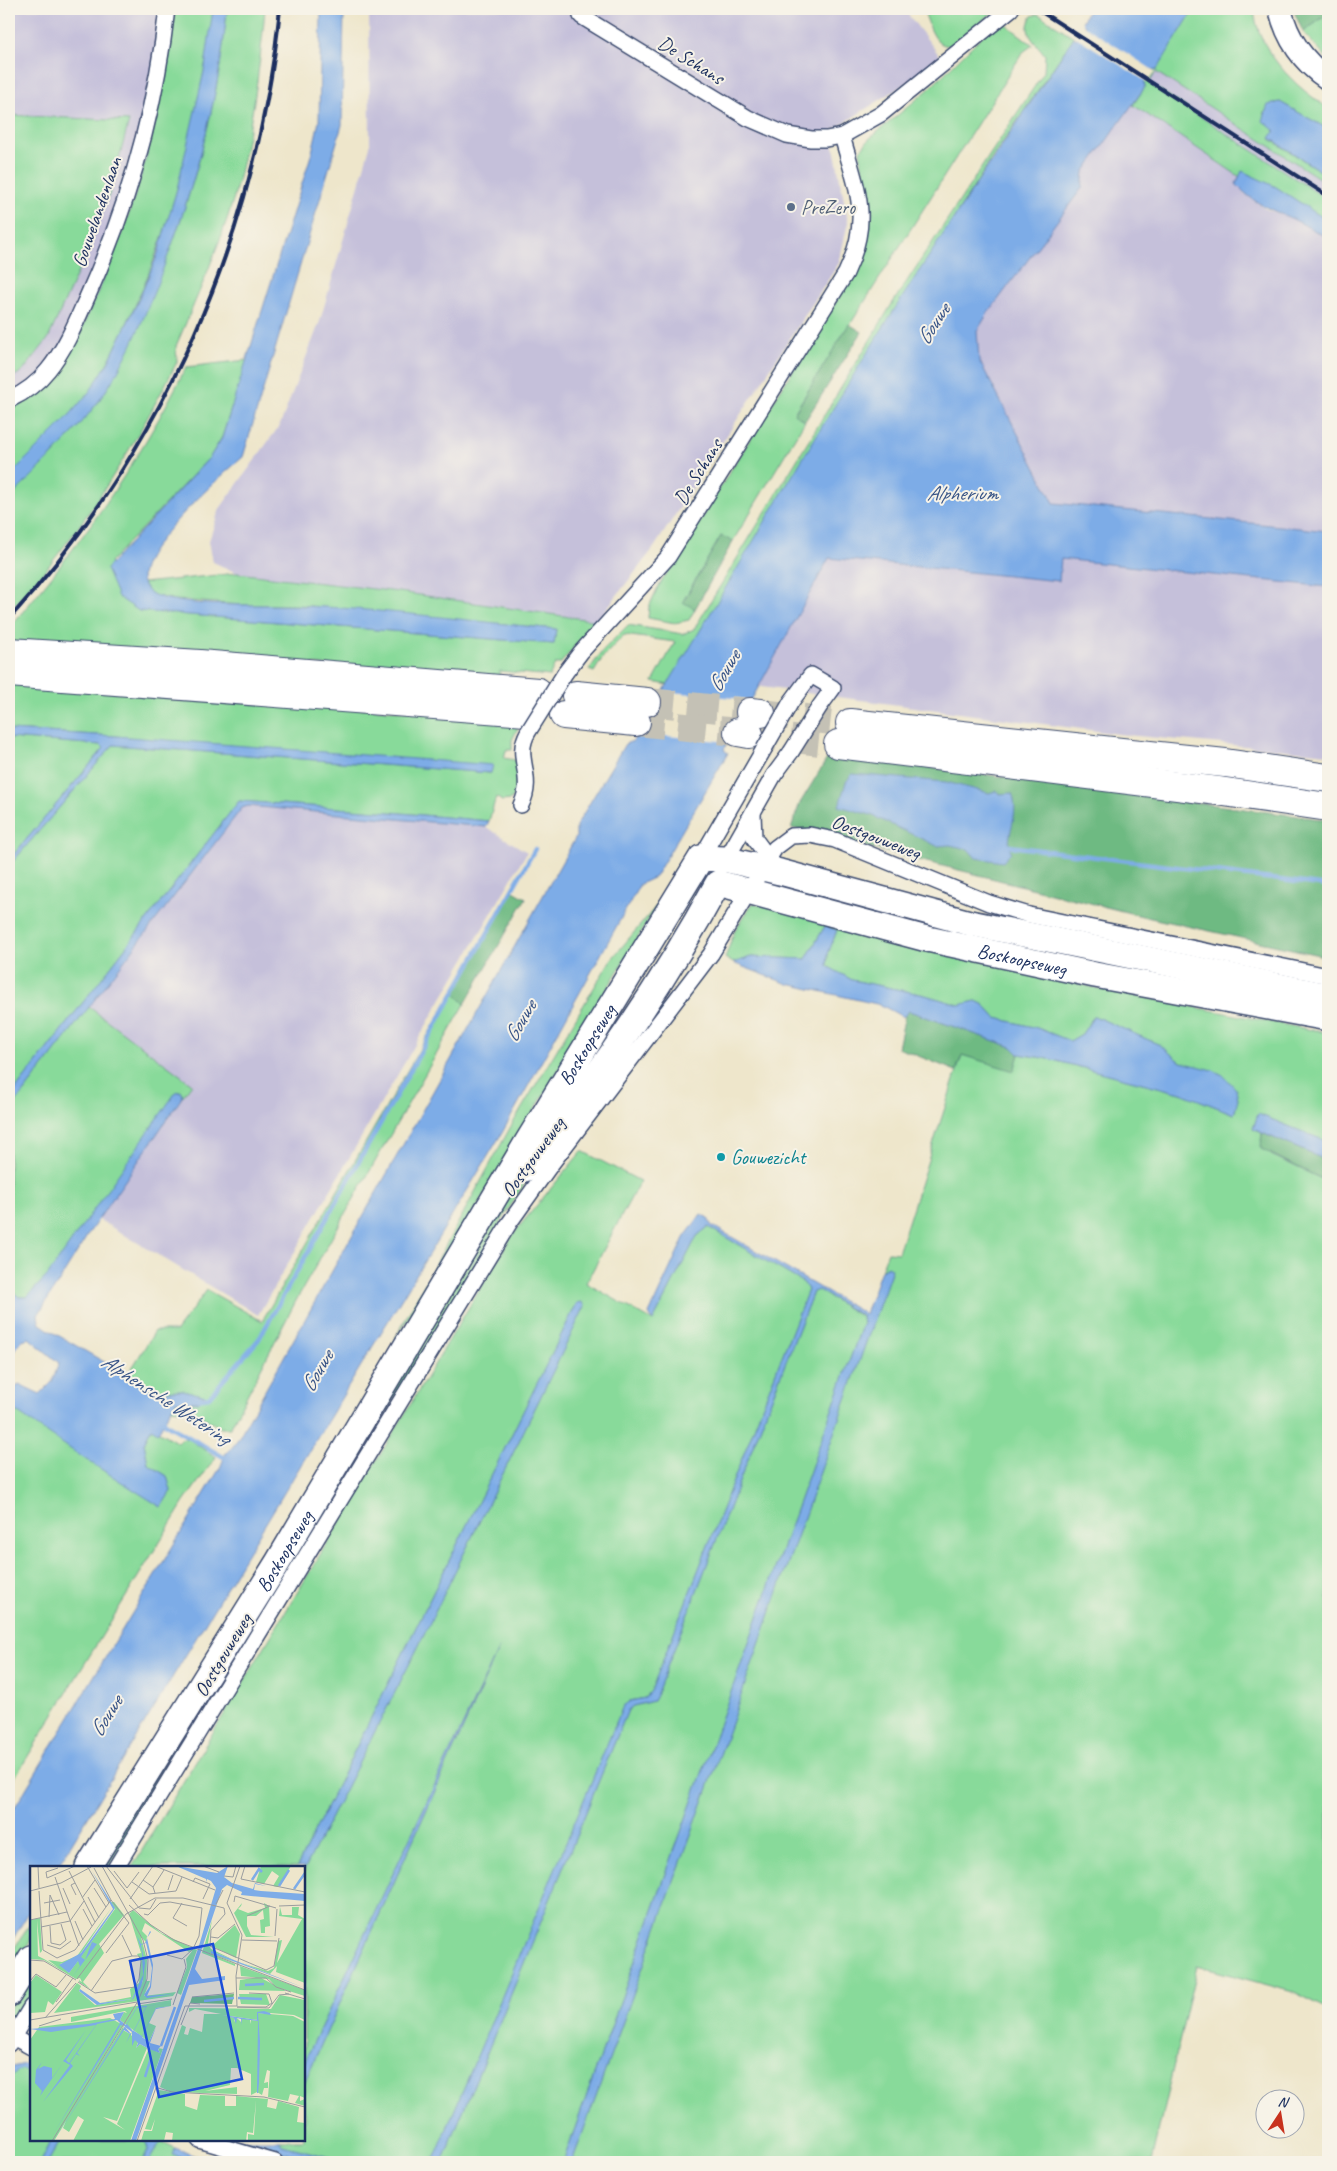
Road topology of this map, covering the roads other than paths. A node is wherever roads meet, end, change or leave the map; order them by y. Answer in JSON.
{"nodes":[{"id":1,"x":167,"y":9,"type":"edge"},
{"id":2,"x":1011,"y":9,"type":"edge"},
{"id":3,"x":1280,"y":9,"type":"edge"},
{"id":4,"x":581,"y":16,"type":"dead end"},
{"id":5,"x":1328,"y":79,"type":"edge"},
{"id":6,"x":842,"y":136,"type":"junction"},
{"id":7,"x":9,"y":400,"type":"edge"},
{"id":8,"x":9,"y":652,"type":"edge"},
{"id":9,"x":9,"y":673,"type":"edge"},
{"id":10,"x":568,"y":694,"type":"junction"},
{"id":11,"x":531,"y":712,"type":"junction"},
{"id":12,"x":641,"y":712,"type":"tunnel mouth"},
{"id":13,"x":1328,"y":778,"type":"edge"},
{"id":14,"x":521,"y":805,"type":"dead end"},
{"id":15,"x":1328,"y":807,"type":"edge"},
{"id":16,"x":753,"y":814,"type":"junction"},
{"id":17,"x":712,"y":859,"type":"junction"},
{"id":18,"x":770,"y":866,"type":"junction"},
{"id":19,"x":718,"y":883,"type":"junction"},
{"id":20,"x":748,"y":893,"type":"junction"},
{"id":21,"x":705,"y":908,"type":"junction"},
{"id":22,"x":1328,"y":976,"type":"edge"},
{"id":23,"x":1328,"y":996,"type":"edge"},
{"id":24,"x":1328,"y":1018,"type":"edge"},
{"id":25,"x":475,"y":1231,"type":"junction"},
{"id":26,"x":89,"y":1866,"type":"edge"},
{"id":27,"x":117,"y":1866,"type":"edge"},
{"id":28,"x":30,"y":1960,"type":"edge"},
{"id":29,"x":9,"y":1994,"type":"edge"},
{"id":30,"x":30,"y":2009,"type":"edge"},
{"id":31,"x":11,"y":2040,"type":"edge"},
{"id":32,"x":30,"y":2047,"type":"edge"},
{"id":33,"x":202,"y":2141,"type":"edge"},
{"id":34,"x":275,"y":2162,"type":"edge"}],
"edges":[{"from":1,"to":7,"type":"street","name":"Gouwelandenlaan"},
{"from":2,"to":6,"type":"street","name":"De Schans"},
{"from":3,"to":5,"type":"main road"},
{"from":4,"to":6,"type":"street","name":"De Schans"},
{"from":6,"to":10,"type":"street","name":"De Schans"},
{"from":8,"to":11,"type":"highway"},
{"from":9,"to":11,"type":"highway"},
{"from":10,"to":11,"type":"street","name":"De Schans","bridge":true},
{"from":10,"to":12,"type":"highway"},
{"from":11,"to":14,"type":"street","name":"De Schans"},
{"from":13,"to":15,"type":"highway"},
{"from":16,"to":17,"type":"street","name":"Boskoopseweg"},
{"from":16,"to":17,"type":"street","name":"Boskoopseweg","bridge":true},
{"from":16,"to":18,"type":"street"},
{"from":17,"to":18,"type":"main road","name":"Boskoopseweg"},
{"from":17,"to":19,"type":"street","name":"Boskoopseweg"},
{"from":17,"to":19,"type":"street"},
{"from":17,"to":25,"type":"main road","name":"Boskoopseweg"},
{"from":18,"to":20,"type":"street","name":"Oostgouweweg"},
{"from":18,"to":22,"type":"street","name":"Oostgouweweg"},
{"from":18,"to":23,"type":"main road","name":"Boskoopseweg"},
{"from":19,"to":20,"type":"main road","name":"Boskoopseweg"},
{"from":19,"to":21,"type":"main road","name":"Boskoopseweg"},
{"from":20,"to":21,"type":"main road"},
{"from":20,"to":24,"type":"main road","name":"Boskoopseweg"},
{"from":20,"to":27,"type":"street","name":"Oostgouweweg"},
{"from":21,"to":25,"type":"main road","name":"Boskoopseweg"},
{"from":25,"to":26,"type":"main road","name":"Boskoopseweg"},
{"from":28,"to":29,"type":"main road"},
{"from":30,"to":31,"type":"street"},
{"from":31,"to":32,"type":"street"},
{"from":33,"to":34,"type":"street"}]}
